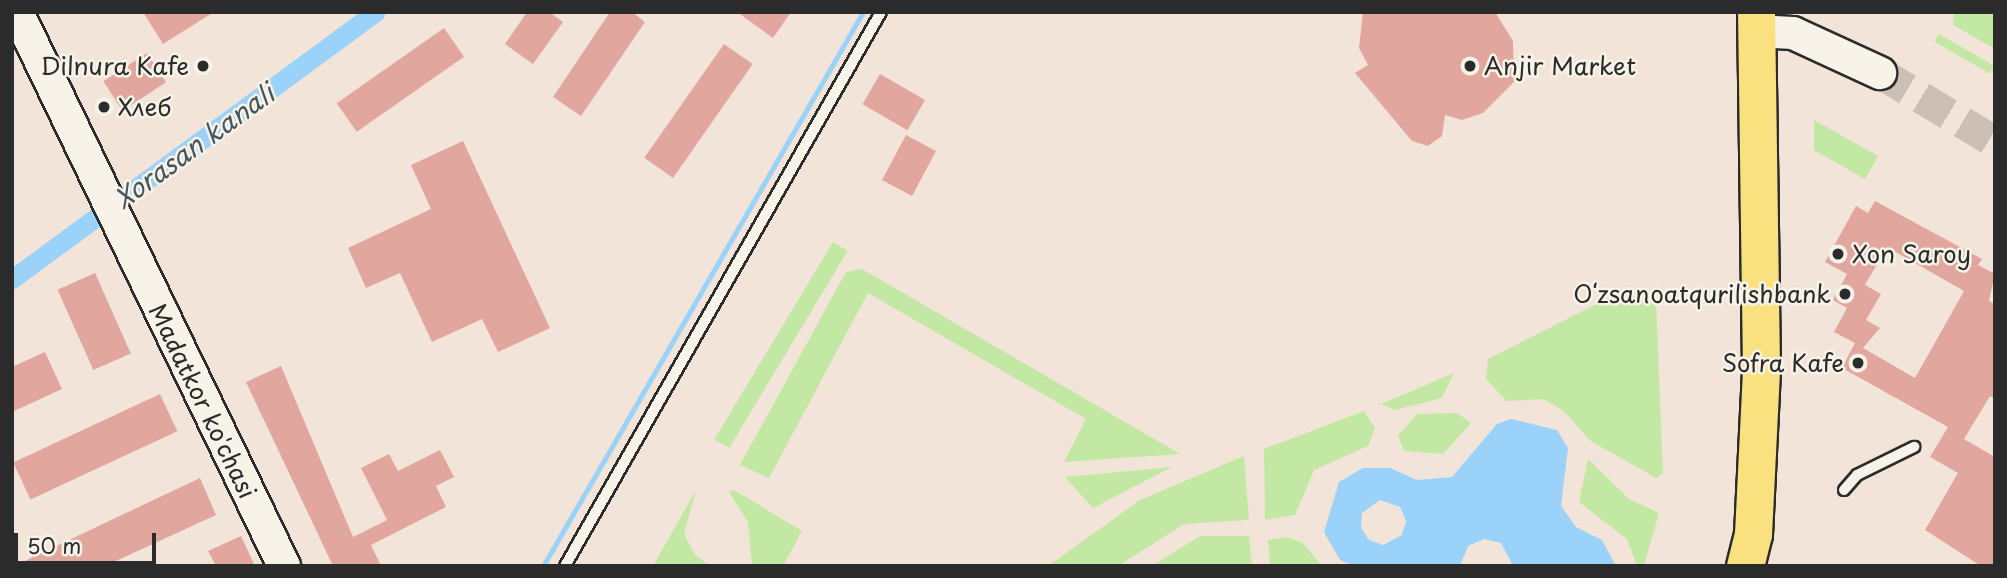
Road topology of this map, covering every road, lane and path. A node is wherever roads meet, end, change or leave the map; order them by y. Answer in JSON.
{"nodes":[{"id":1,"x":18,"y":12,"type":"edge"},
{"id":2,"x":881,"y":12,"type":"edge"},
{"id":3,"x":1756,"y":21,"type":"edge"},
{"id":4,"x":1880,"y":73,"type":"tunnel mouth"},
{"id":5,"x":1914,"y":447,"type":"dead end"},
{"id":6,"x":1844,"y":490,"type":"dead end"},
{"id":7,"x":284,"y":566,"type":"edge"},
{"id":8,"x":565,"y":566,"type":"edge"},
{"id":9,"x":1745,"y":566,"type":"edge"}],
"edges":[{"from":1,"to":7,"type":"street","name":"Madatkor ko'chasi"},
{"from":2,"to":8,"type":"lane"},
{"from":3,"to":4,"type":"street"},
{"from":3,"to":9,"type":"main road"},
{"from":5,"to":6,"type":"lane"}]}
